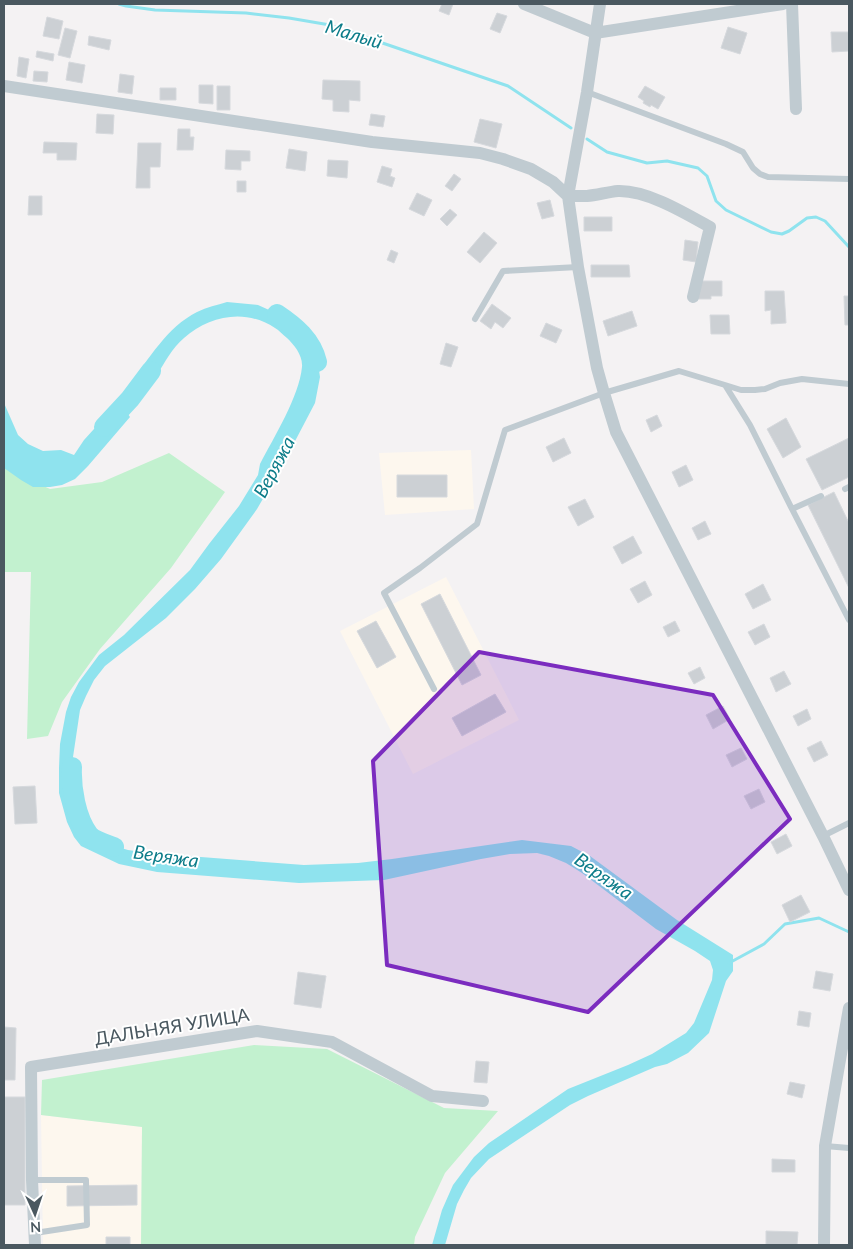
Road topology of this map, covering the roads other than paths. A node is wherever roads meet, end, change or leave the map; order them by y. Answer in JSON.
{"nodes":[{"id":1,"x":524,"y":4,"type":"edge"},
{"id":2,"x":600,"y":4,"type":"edge"},
{"id":3,"x":783,"y":4,"type":"edge"},
{"id":4,"x":792,"y":4,"type":"edge"},
{"id":5,"x":595,"y":33,"type":"junction"},
{"id":6,"x":4,"y":86,"type":"edge"},
{"id":7,"x":587,"y":92,"type":"junction"},
{"id":8,"x":796,"y":109,"type":"dead end"},
{"id":9,"x":849,"y":179,"type":"edge"},
{"id":10,"x":568,"y":196,"type":"junction"},
{"id":11,"x":578,"y":267,"type":"junction"},
{"id":12,"x":693,"y":297,"type":"dead end"},
{"id":13,"x":475,"y":319,"type":"dead end"},
{"id":14,"x":849,"y":384,"type":"edge"},
{"id":15,"x":725,"y":385,"type":"junction"},
{"id":16,"x":604,"y":394,"type":"junction"},
{"id":17,"x":821,"y":496,"type":"dead end"},
{"id":18,"x":792,"y":509,"type":"junction"},
{"id":19,"x":849,"y":620,"type":"edge"},
{"id":20,"x":434,"y":689,"type":"dead end"},
{"id":21,"x":849,"y":823,"type":"edge"},
{"id":22,"x":823,"y":836,"type":"junction"},
{"id":23,"x":849,"y":890,"type":"edge"},
{"id":24,"x":849,"y":1008,"type":"edge"},
{"id":25,"x":483,"y":1101,"type":"dead end"},
{"id":26,"x":825,"y":1146,"type":"junction"},
{"id":27,"x":849,"y":1148,"type":"edge"},
{"id":28,"x":32,"y":1180,"type":"junction"},
{"id":29,"x":35,"y":1239,"type":"edge"},
{"id":30,"x":824,"y":1245,"type":"edge"}],
"edges":[{"from":1,"to":5,"type":"street"},
{"from":2,"to":5,"type":"street"},
{"from":3,"to":5,"type":"street"},
{"from":4,"to":8,"type":"street"},
{"from":5,"to":7,"type":"street"},
{"from":6,"to":10,"type":"street"},
{"from":7,"to":9,"type":"lane"},
{"from":7,"to":10,"type":"street"},
{"from":10,"to":11,"type":"street"},
{"from":10,"to":12,"type":"street"},
{"from":11,"to":13,"type":"lane"},
{"from":11,"to":16,"type":"street"},
{"from":14,"to":15,"type":"lane"},
{"from":15,"to":16,"type":"lane"},
{"from":15,"to":18,"type":"lane"},
{"from":16,"to":20,"type":"lane"},
{"from":16,"to":22,"type":"street"},
{"from":17,"to":18,"type":"lane"},
{"from":18,"to":19,"type":"lane"},
{"from":21,"to":22,"type":"lane"},
{"from":22,"to":23,"type":"street"},
{"from":24,"to":26,"type":"street"},
{"from":25,"to":28,"type":"street","name":"ДАЛЬНЯЯ УЛИЦА"},
{"from":26,"to":27,"type":"lane"},
{"from":26,"to":30,"type":"street"},
{"from":28,"to":29,"type":"street","name":"ДАЛЬНЯЯ УЛИЦА"},
{"from":28,"to":29,"type":"lane"}]}
